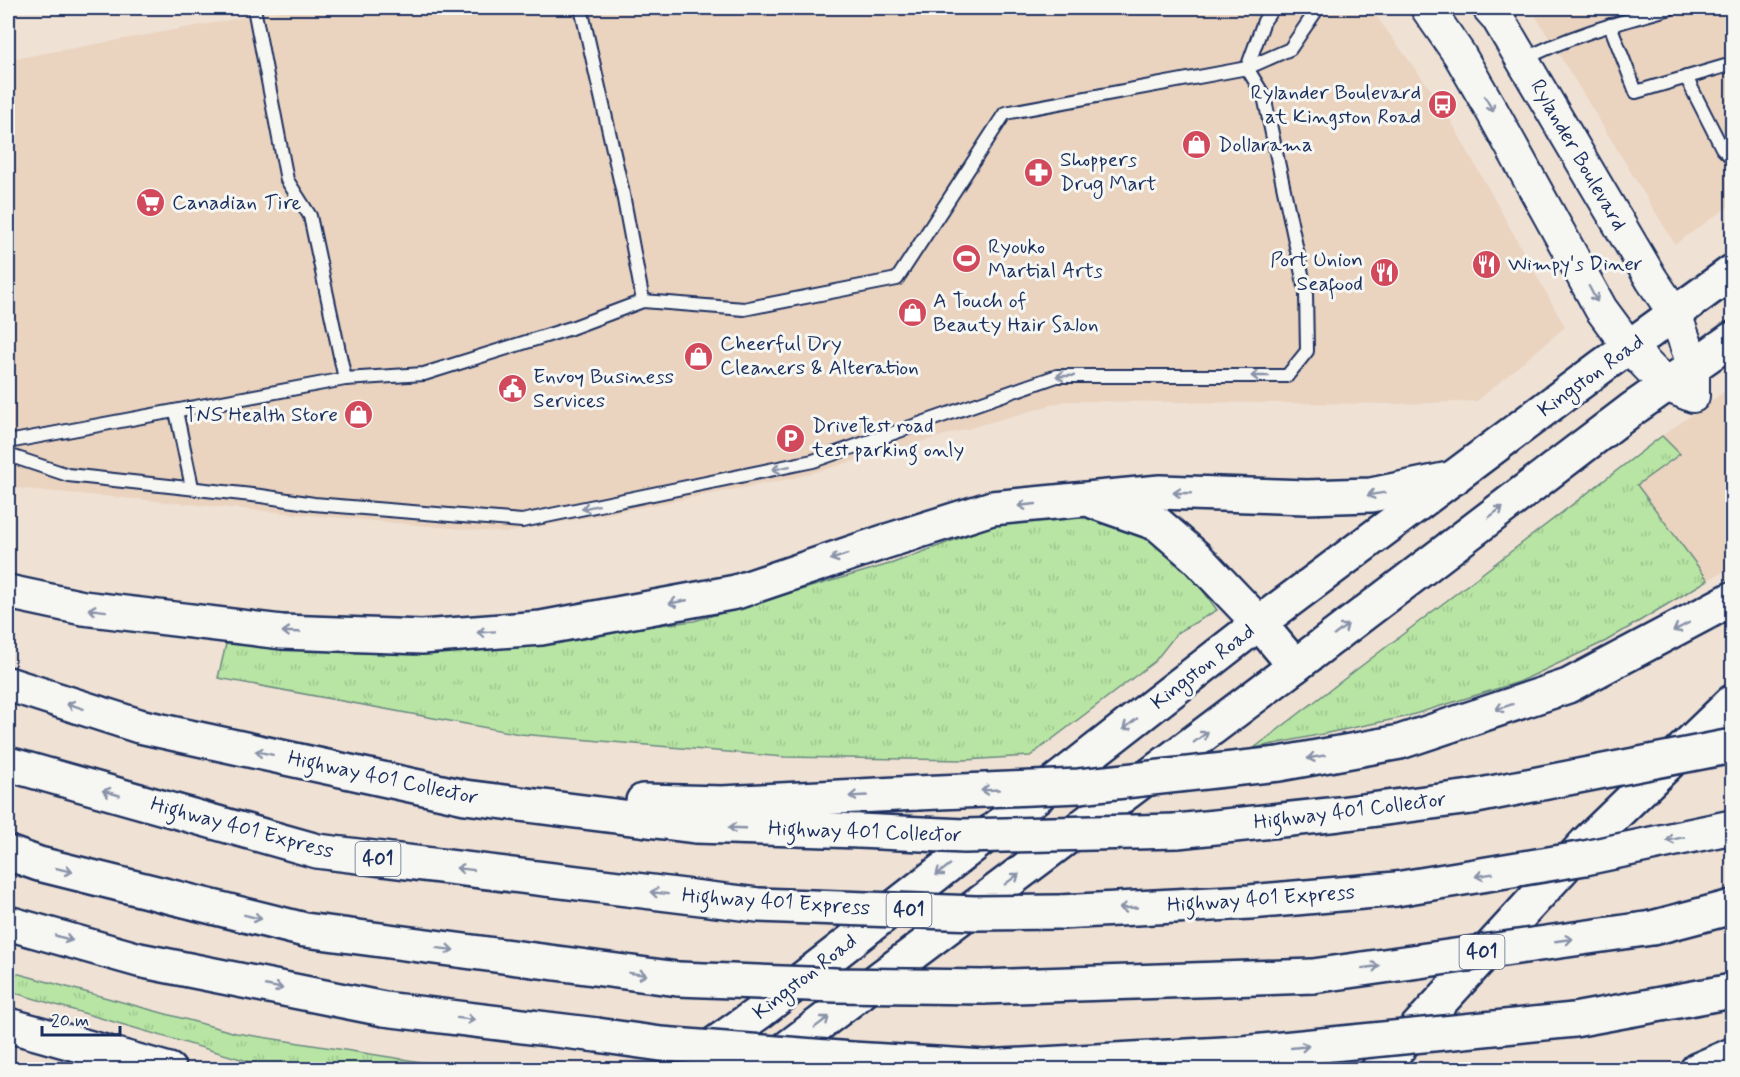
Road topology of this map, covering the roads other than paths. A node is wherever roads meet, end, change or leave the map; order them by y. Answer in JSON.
{"nodes":[{"id":1,"x":254,"y":8,"type":"edge"},
{"id":2,"x":581,"y":8,"type":"edge"},
{"id":3,"x":1273,"y":8,"type":"edge"},
{"id":4,"x":1318,"y":8,"type":"edge"},
{"id":5,"x":1427,"y":8,"type":"edge"},
{"id":6,"x":1489,"y":8,"type":"edge"},
{"id":7,"x":1671,"y":8,"type":"edge"},
{"id":8,"x":1610,"y":25,"type":"junction"},
{"id":9,"x":1522,"y":61,"type":"junction"},
{"id":10,"x":1732,"y":64,"type":"edge"},
{"id":11,"x":1247,"y":68,"type":"junction"},
{"id":12,"x":1686,"y":77,"type":"junction"},
{"id":13,"x":1732,"y":158,"type":"edge"},
{"id":14,"x":1732,"y":272,"type":"edge"},
{"id":15,"x":643,"y":301,"type":"junction"},
{"id":16,"x":1675,"y":314,"type":"junction"},
{"id":17,"x":1732,"y":339,"type":"edge"},
{"id":18,"x":1629,"y":347,"type":"junction"},
{"id":19,"x":1693,"y":364,"type":"junction"},
{"id":20,"x":345,"y":379,"type":"junction"},
{"id":21,"x":1666,"y":386,"type":"junction"},
{"id":22,"x":176,"y":411,"type":"junction"},
{"id":23,"x":8,"y":442,"type":"edge"},
{"id":24,"x":8,"y":455,"type":"edge"},
{"id":25,"x":1454,"y":478,"type":"junction"},
{"id":26,"x":192,"y":487,"type":"junction"},
{"id":27,"x":1085,"y":499,"type":"junction"},
{"id":28,"x":8,"y":592,"type":"edge"},
{"id":29,"x":1732,"y":599,"type":"edge"},
{"id":30,"x":1259,"y":624,"type":"junction"},
{"id":31,"x":1295,"y":666,"type":"junction"},
{"id":32,"x":8,"y":684,"type":"edge"},
{"id":33,"x":1732,"y":702,"type":"edge"},
{"id":34,"x":1732,"y":733,"type":"edge"},
{"id":35,"x":1732,"y":746,"type":"edge"},
{"id":36,"x":8,"y":764,"type":"edge"},
{"id":37,"x":465,"y":797,"type":"junction"},
{"id":38,"x":1732,"y":827,"type":"edge"},
{"id":39,"x":1586,"y":843,"type":"junction"},
{"id":40,"x":8,"y":854,"type":"edge"},
{"id":41,"x":1732,"y":907,"type":"edge"},
{"id":42,"x":8,"y":923,"type":"edge"},
{"id":43,"x":1732,"y":991,"type":"edge"},
{"id":44,"x":8,"y":1025,"type":"edge"},
{"id":45,"x":1732,"y":1055,"type":"edge"},
{"id":46,"x":169,"y":1070,"type":"edge"},
{"id":47,"x":678,"y":1070,"type":"edge"},
{"id":48,"x":758,"y":1070,"type":"edge"},
{"id":49,"x":1378,"y":1070,"type":"edge"},
{"id":50,"x":1697,"y":1070,"type":"edge"}],
"edges":[{"from":1,"to":20,"type":"lane"},
{"from":2,"to":15,"type":"lane"},
{"from":3,"to":11,"type":"lane"},
{"from":4,"to":11,"type":"lane"},
{"from":5,"to":18,"type":"street","one_way":true},
{"from":6,"to":9,"type":"street","name":"Rylander Boulevard"},
{"from":7,"to":8,"type":"lane"},
{"from":8,"to":9,"type":"lane"},
{"from":8,"to":12,"type":"lane"},
{"from":9,"to":16,"type":"street","name":"Rylander Boulevard"},
{"from":10,"to":12,"type":"lane"},
{"from":11,"to":15,"type":"lane"},
{"from":11,"to":26,"type":"lane","one_way":true},
{"from":12,"to":13,"type":"lane"},
{"from":14,"to":16,"type":"main road","name":"Kingston Road"},
{"from":15,"to":20,"type":"lane"},
{"from":16,"to":18,"type":"main road","name":"Kingston Road"},
{"from":16,"to":19,"type":"street","name":"Rylander Boulevard"},
{"from":17,"to":19,"type":"main road"},
{"from":18,"to":21,"type":"street"},
{"from":18,"to":25,"type":"main road","name":"Kingston Road"},
{"from":19,"to":21,"type":"main road"},
{"from":20,"to":22,"type":"lane"},
{"from":31,"to":21,"type":"main road","one_way":true},
{"from":22,"to":23,"type":"lane"},
{"from":22,"to":26,"type":"lane"},
{"from":24,"to":26,"type":"lane"},
{"from":25,"to":27,"type":"main road","one_way":true},
{"from":25,"to":30,"type":"main road","name":"Kingston Road"},
{"from":27,"to":28,"type":"main road","one_way":true},
{"from":27,"to":30,"type":"main road"},
{"from":29,"to":37,"type":"main road","one_way":true,"bridge":true},
{"from":30,"to":31,"type":"main road"},
{"from":30,"to":47,"type":"main road","name":"Kingston Road","one_way":true},
{"from":48,"to":31,"type":"main road","one_way":true},
{"from":37,"to":32,"type":"main road","name":"Highway 401 Collector","one_way":true},
{"from":33,"to":39,"type":"main road"},
{"from":34,"to":39,"type":"main road"},
{"from":35,"to":37,"type":"main road","name":"Highway 401 Collector","one_way":true,"bridge":true},
{"from":38,"to":36,"type":"main road","name":"Highway 401 Express","number":"401","one_way":true,"bridge":true},
{"from":39,"to":49,"type":"main road"},
{"from":40,"to":41,"type":"main road","number":"401","one_way":true,"bridge":true},
{"from":42,"to":43,"type":"main road","one_way":true,"bridge":true},
{"from":44,"to":46,"type":"main road"},
{"from":45,"to":50,"type":"main road"}]}
